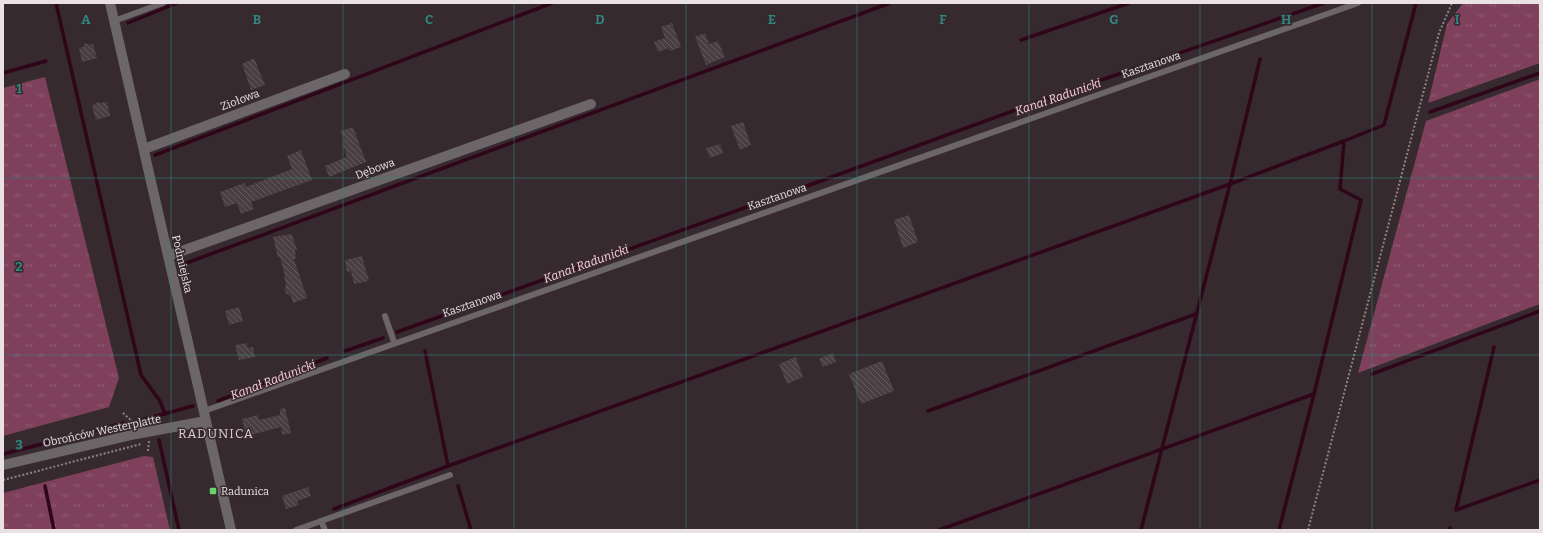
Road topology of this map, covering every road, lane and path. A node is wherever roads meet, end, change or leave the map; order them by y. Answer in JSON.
{"nodes":[{"id":1,"x":110,"y":3,"type":"edge"},
{"id":2,"x":163,"y":3,"type":"edge"},
{"id":3,"x":1358,"y":3,"type":"edge"},
{"id":4,"x":1452,"y":3,"type":"edge"},
{"id":5,"x":114,"y":21,"type":"junction"},
{"id":6,"x":345,"y":74,"type":"dead end"},
{"id":7,"x":591,"y":104,"type":"dead end"},
{"id":8,"x":144,"y":149,"type":"junction"},
{"id":9,"x":168,"y":256,"type":"junction"},
{"id":10,"x":386,"y":316,"type":"dead end"},
{"id":11,"x":394,"y":342,"type":"junction"},
{"id":12,"x":204,"y":410,"type":"junction"},
{"id":13,"x":124,"y":413,"type":"dead end"},
{"id":14,"x":206,"y":421,"type":"junction"},
{"id":15,"x":136,"y":434,"type":"junction"},
{"id":16,"x":149,"y":440,"type":"dead end"},
{"id":17,"x":3,"y":465,"type":"edge"},
{"id":18,"x":450,"y":475,"type":"dead end"},
{"id":19,"x":3,"y":480,"type":"edge"},
{"id":20,"x":321,"y":521,"type":"junction"},
{"id":21,"x":231,"y":530,"type":"edge"},
{"id":22,"x":296,"y":530,"type":"edge"},
{"id":23,"x":325,"y":530,"type":"edge"},
{"id":24,"x":1308,"y":530,"type":"edge"}],
"edges":[{"from":1,"to":5,"type":"street","name":"Podmiejska"},
{"from":2,"to":5,"type":"lane"},
{"from":3,"to":11,"type":"lane","name":"Kasztanowa"},
{"from":4,"to":24,"type":"path"},
{"from":5,"to":8,"type":"street","name":"Podmiejska"},
{"from":6,"to":8,"type":"street","name":"Ziołowa"},
{"from":7,"to":9,"type":"street","name":"Dębowa"},
{"from":8,"to":9,"type":"street","name":"Podmiejska"},
{"from":9,"to":12,"type":"street","name":"Podmiejska"},
{"from":10,"to":11,"type":"lane"},
{"from":11,"to":12,"type":"lane","name":"Kasztanowa"},
{"from":12,"to":14,"type":"street","name":"Podmiejska"},
{"from":13,"to":15,"type":"path"},
{"from":14,"to":15,"type":"street","name":"Obrońców Westerplatte"},
{"from":14,"to":21,"type":"street","name":"Podmiejska"},
{"from":15,"to":17,"type":"street","name":"Obrońców Westerplatte"},
{"from":16,"to":19,"type":"path"},
{"from":18,"to":20,"type":"lane"},
{"from":20,"to":22,"type":"lane"},
{"from":20,"to":23,"type":"lane"}]}
